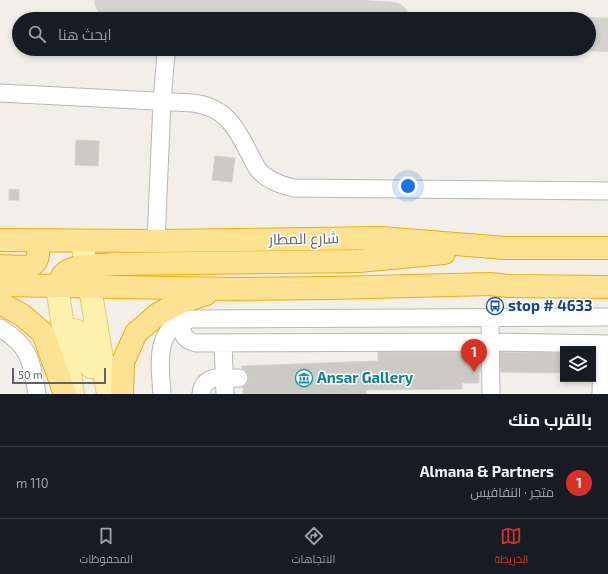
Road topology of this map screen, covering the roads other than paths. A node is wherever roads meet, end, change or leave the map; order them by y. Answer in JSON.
{"nodes":[{"id":1,"x":166,"y":56,"type":"edge"},
{"id":2,"x":0,"y":93,"type":"edge"},
{"id":3,"x":162,"y":102,"type":"junction"},
{"id":4,"x":608,"y":191,"type":"edge"},
{"id":5,"x":0,"y":240,"type":"edge"},
{"id":6,"x":32,"y":240,"type":"junction"},
{"id":7,"x":156,"y":240,"type":"junction"},
{"id":8,"x":82,"y":241,"type":"junction"},
{"id":9,"x":505,"y":248,"type":"junction"},
{"id":10,"x":608,"y":248,"type":"edge"},
{"id":11,"x":0,"y":266,"type":"edge"},
{"id":12,"x":88,"y":276,"type":"junction"},
{"id":13,"x":0,"y":285,"type":"edge"},
{"id":14,"x":57,"y":286,"type":"junction"},
{"id":15,"x":558,"y":287,"type":"junction"},
{"id":16,"x":608,"y":287,"type":"edge"},
{"id":17,"x":234,"y":289,"type":"junction"},
{"id":18,"x":608,"y":298,"type":"edge"},
{"id":19,"x":0,"y":303,"type":"edge"},
{"id":20,"x":490,"y":317,"type":"junction"},
{"id":21,"x":608,"y":317,"type":"edge"},
{"id":22,"x":184,"y":320,"type":"junction"},
{"id":23,"x":4,"y":331,"type":"edge"},
{"id":24,"x":64,"y":332,"type":"junction"},
{"id":25,"x":491,"y":342,"type":"junction"},
{"id":26,"x":223,"y":343,"type":"junction"},
{"id":27,"x":605,"y":344,"type":"edge"},
{"id":28,"x":229,"y":383,"type":"edge"},
{"id":29,"x":37,"y":394,"type":"edge"},
{"id":30,"x":66,"y":394,"type":"edge"},
{"id":31,"x":73,"y":394,"type":"edge"},
{"id":32,"x":96,"y":394,"type":"edge"},
{"id":33,"x":108,"y":394,"type":"edge"},
{"id":34,"x":122,"y":394,"type":"edge"},
{"id":35,"x":162,"y":394,"type":"edge"},
{"id":36,"x":201,"y":394,"type":"edge"},
{"id":37,"x":491,"y":394,"type":"edge"},
{"id":38,"x":601,"y":394,"type":"edge"}],
"edges":[{"from":1,"to":3,"type":"street"},
{"from":2,"to":3,"type":"street"},
{"from":3,"to":4,"type":"street"},
{"from":3,"to":7,"type":"street"},
{"from":5,"to":6,"type":"highway","name":"شارع المطار"},
{"from":6,"to":8,"type":"highway","name":"شارع المطار"},
{"from":6,"to":11,"type":"highway"},
{"from":7,"to":8,"type":"highway","name":"شارع المطار"},
{"from":7,"to":9,"type":"highway","name":"شارع المطار"},
{"from":8,"to":12,"type":"main road"},
{"from":9,"to":10,"type":"highway","name":"شارع المطار"},
{"from":9,"to":12,"type":"highway"},
{"from":12,"to":14,"type":"highway"},
{"from":12,"to":17,"type":"highway"},
{"from":12,"to":33,"type":"main road"},
{"from":13,"to":14,"type":"highway"},
{"from":14,"to":24,"type":"main road"},
{"from":15,"to":16,"type":"highway"},
{"from":15,"to":17,"type":"highway"},
{"from":15,"to":18,"type":"highway"},
{"from":17,"to":34,"type":"highway"},
{"from":19,"to":30,"type":"highway"},
{"from":20,"to":21,"type":"street"},
{"from":20,"to":22,"type":"street"},
{"from":20,"to":25,"type":"street"},
{"from":22,"to":26,"type":"street"},
{"from":22,"to":35,"type":"street"},
{"from":23,"to":29,"type":"street"},
{"from":24,"to":31,"type":"main road"},
{"from":24,"to":32,"type":"main road"},
{"from":25,"to":26,"type":"street"},
{"from":25,"to":27,"type":"street"},
{"from":25,"to":37,"type":"street"},
{"from":26,"to":28,"type":"street"},
{"from":27,"to":38,"type":"street"},
{"from":28,"to":36,"type":"street"}]}
